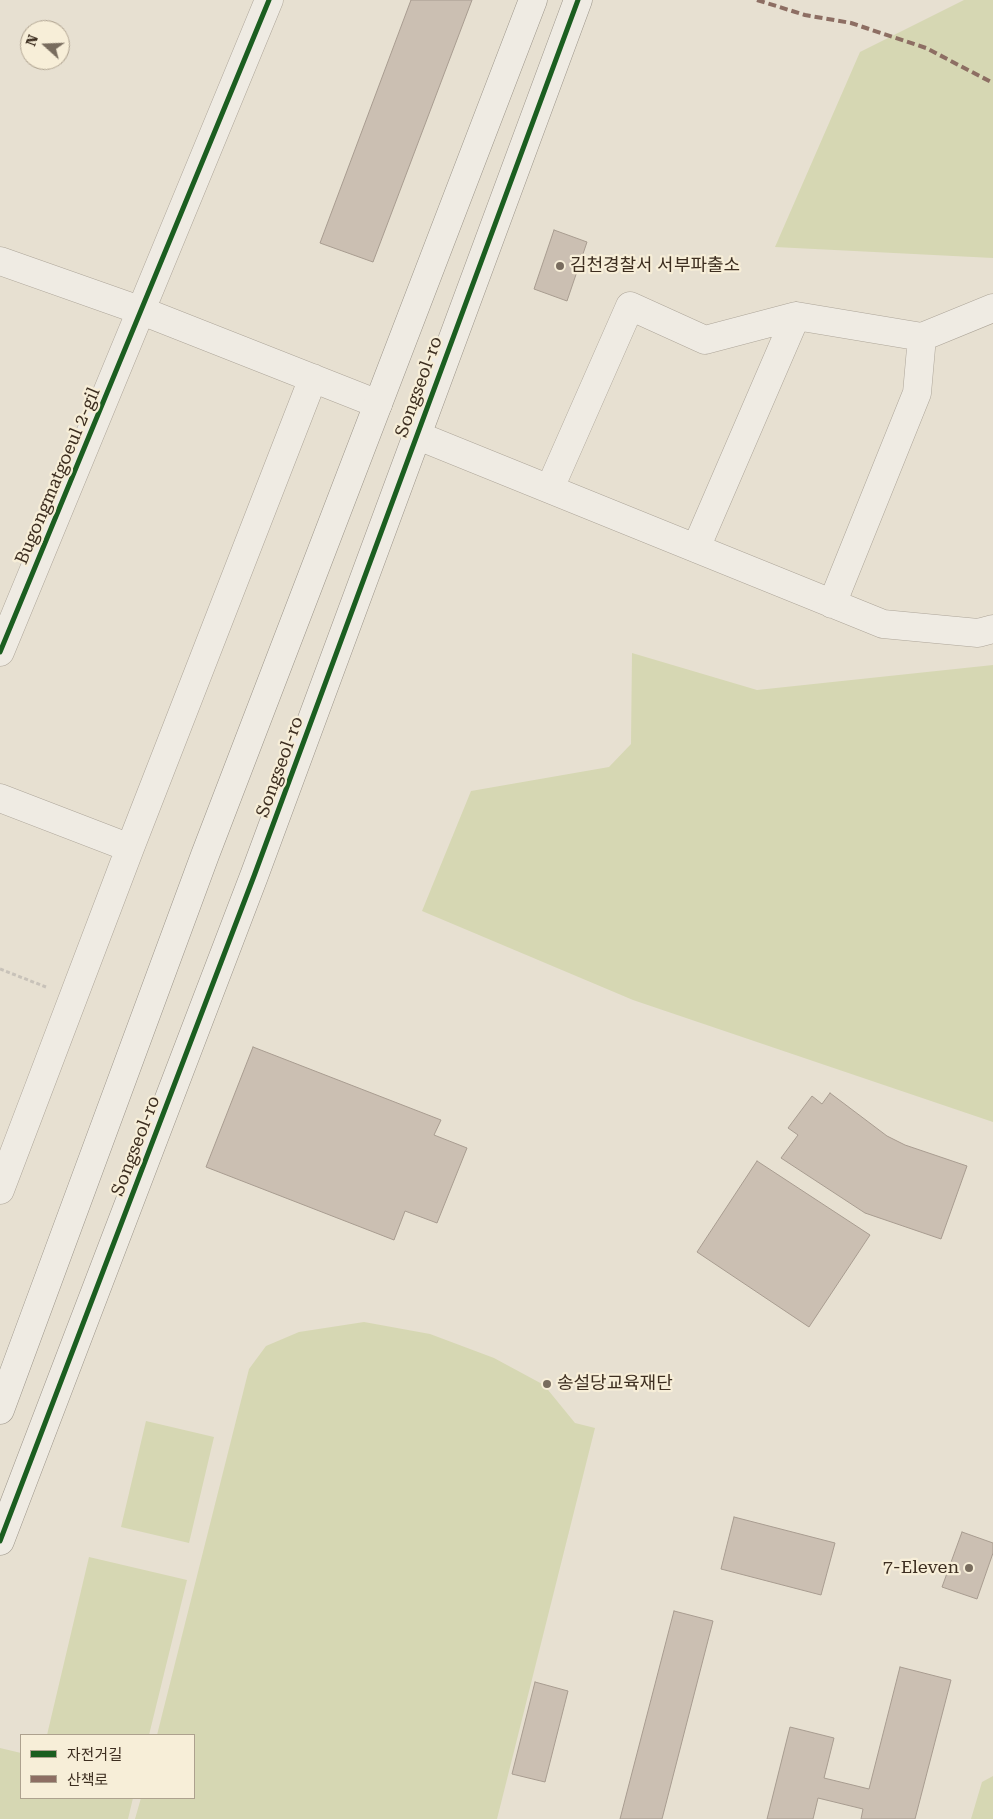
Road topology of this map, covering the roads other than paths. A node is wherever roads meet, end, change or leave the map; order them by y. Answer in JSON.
{"nodes":[{"id":1,"x":270,"y":0,"type":"edge"},
{"id":2,"x":533,"y":0,"type":"edge"},
{"id":3,"x":578,"y":0,"type":"edge"},
{"id":4,"x":0,"y":261,"type":"edge"},
{"id":5,"x":993,"y":308,"type":"edge"},
{"id":6,"x":142,"y":311,"type":"junction"},
{"id":7,"x":796,"y":316,"type":"junction"},
{"id":8,"x":922,"y":337,"type":"junction"},
{"id":9,"x":313,"y":378,"type":"junction"},
{"id":10,"x":378,"y":404,"type":"junction"},
{"id":11,"x":416,"y":436,"type":"junction"},
{"id":12,"x":550,"y":488,"type":"junction"},
{"id":13,"x":696,"y":548,"type":"junction"},
{"id":14,"x":832,"y":604,"type":"junction"},
{"id":15,"x":993,"y":629,"type":"edge"},
{"id":16,"x":0,"y":652,"type":"edge"},
{"id":17,"x":0,"y":798,"type":"edge"},
{"id":18,"x":130,"y":848,"type":"junction"},
{"id":19,"x":0,"y":1190,"type":"edge"},
{"id":20,"x":0,"y":1410,"type":"edge"},
{"id":21,"x":0,"y":1541,"type":"edge"}],
"edges":[{"from":1,"to":6,"type":"street","name":"Bugongmatgoeul 2-gil"},
{"from":2,"to":10,"type":"street","name":"Songseol-ro"},
{"from":3,"to":11,"type":"street","name":"Songseol-ro"},
{"from":4,"to":6,"type":"street"},
{"from":5,"to":8,"type":"street"},
{"from":6,"to":9,"type":"street"},
{"from":6,"to":16,"type":"street","name":"Bugongmatgoeul 2-gil"},
{"from":7,"to":8,"type":"street"},
{"from":7,"to":12,"type":"street"},
{"from":7,"to":13,"type":"street"},
{"from":8,"to":14,"type":"street"},
{"from":9,"to":10,"type":"street"},
{"from":9,"to":18,"type":"street"},
{"from":10,"to":20,"type":"street","name":"Songseol-ro"},
{"from":11,"to":12,"type":"street"},
{"from":11,"to":21,"type":"street","name":"Songseol-ro"},
{"from":12,"to":13,"type":"street"},
{"from":13,"to":14,"type":"street"},
{"from":14,"to":15,"type":"street"},
{"from":17,"to":18,"type":"street"},
{"from":18,"to":19,"type":"street"}]}
